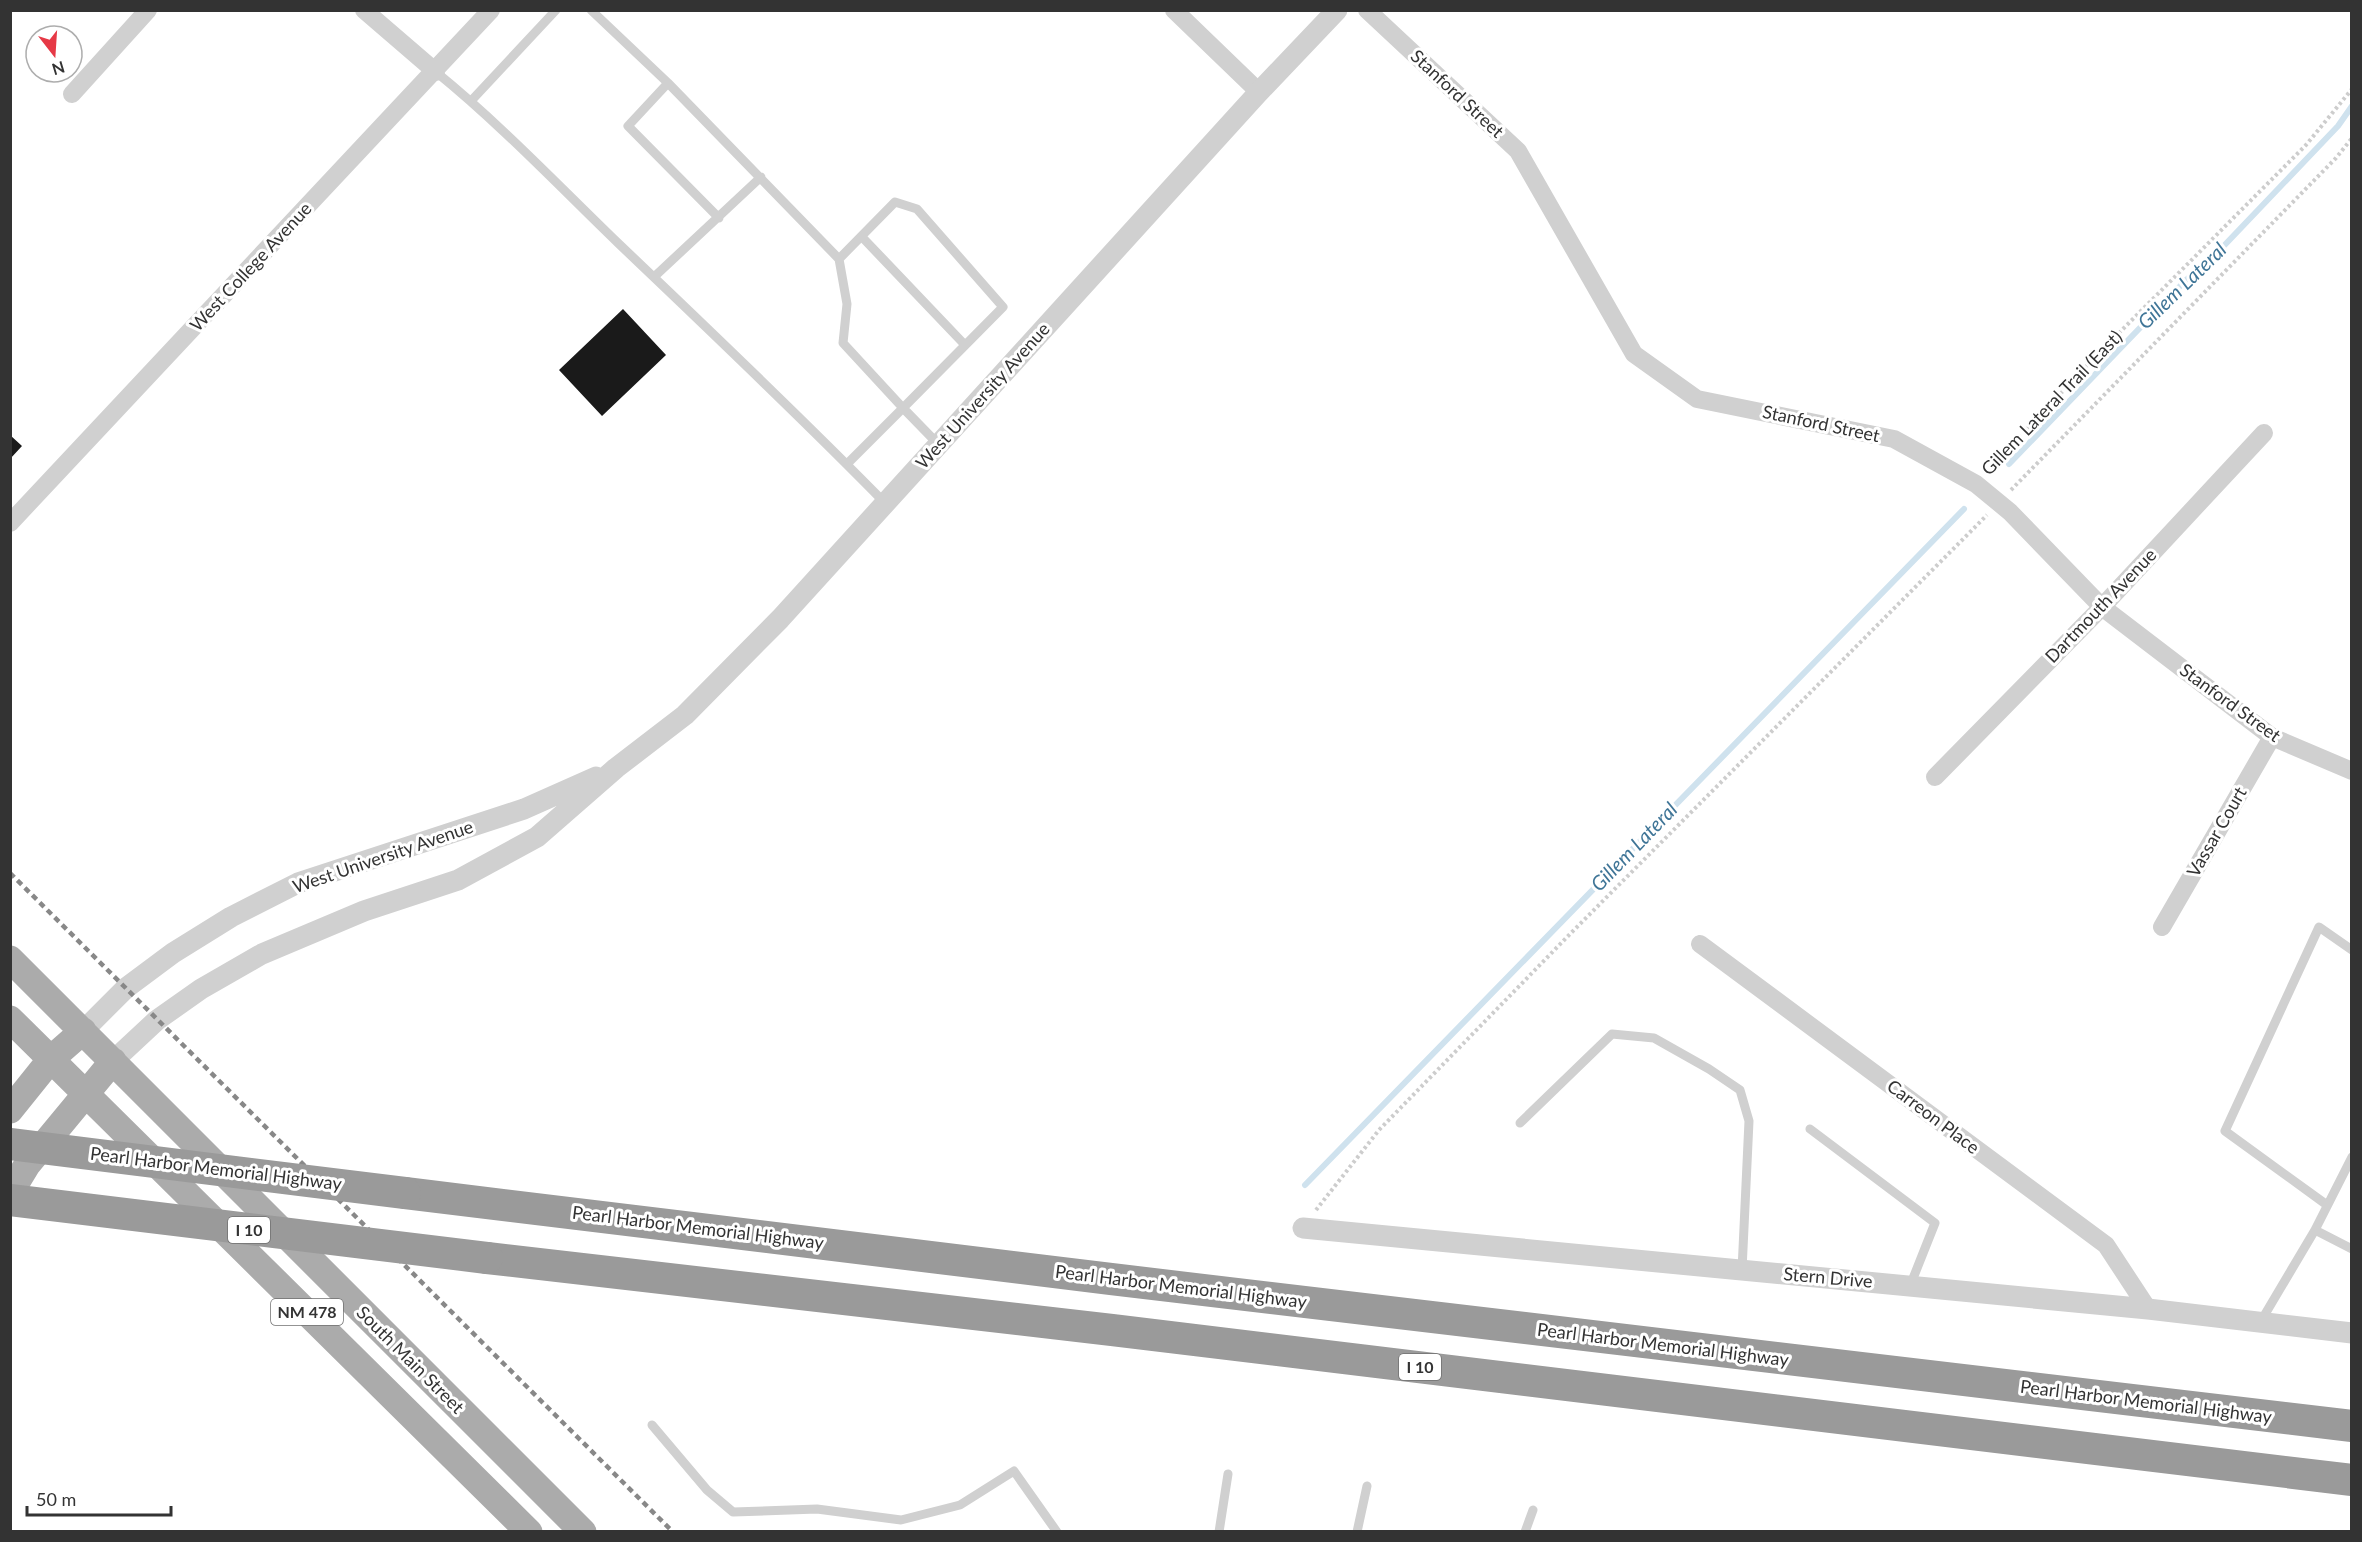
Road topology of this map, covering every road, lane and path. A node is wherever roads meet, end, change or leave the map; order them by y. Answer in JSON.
{"nodes":[{"id":1,"x":148,"y":10,"type":"edge"},
{"id":2,"x":364,"y":10,"type":"edge"},
{"id":3,"x":491,"y":10,"type":"edge"},
{"id":4,"x":556,"y":10,"type":"edge"},
{"id":5,"x":591,"y":10,"type":"edge"},
{"id":6,"x":1174,"y":10,"type":"edge"},
{"id":7,"x":1337,"y":10,"type":"edge"},
{"id":8,"x":1367,"y":10,"type":"edge"},
{"id":9,"x":436,"y":72,"type":"junction"},
{"id":10,"x":668,"y":83,"type":"junction"},
{"id":11,"x":2352,"y":89,"type":"edge"},
{"id":12,"x":1259,"y":92,"type":"junction"},
{"id":13,"x":72,"y":94,"type":"dead end"},
{"id":14,"x":471,"y":101,"type":"junction"},
{"id":15,"x":2352,"y":138,"type":"edge"},
{"id":16,"x":761,"y":177,"type":"junction"},
{"id":17,"x":719,"y":218,"type":"junction"},
{"id":18,"x":862,"y":237,"type":"junction"},
{"id":19,"x":839,"y":259,"type":"junction"},
{"id":20,"x":654,"y":277,"type":"junction"},
{"id":21,"x":965,"y":345,"type":"junction"},
{"id":22,"x":903,"y":408,"type":"junction"},
{"id":23,"x":2264,"y":434,"type":"dead end"},
{"id":24,"x":939,"y":445,"type":"junction"},
{"id":25,"x":847,"y":464,"type":"junction"},
{"id":26,"x":1976,"y":484,"type":"junction"},
{"id":27,"x":885,"y":503,"type":"junction"},
{"id":28,"x":1999,"y":503,"type":"junction"},
{"id":29,"x":10,"y":523,"type":"edge"},
{"id":30,"x":2102,"y":607,"type":"junction"},
{"id":31,"x":2272,"y":738,"type":"junction"},
{"id":32,"x":616,"y":768,"type":"junction"},
{"id":33,"x":2352,"y":771,"type":"edge"},
{"id":34,"x":1935,"y":777,"type":"dead end"},
{"id":35,"x":2162,"y":927,"type":"dead end"},
{"id":36,"x":1700,"y":944,"type":"dead end"},
{"id":37,"x":2352,"y":950,"type":"edge"},
{"id":38,"x":10,"y":958,"type":"edge"},
{"id":39,"x":10,"y":1019,"type":"edge"},
{"id":40,"x":82,"y":1031,"type":"junction"},
{"id":41,"x":51,"y":1059,"type":"junction"},
{"id":42,"x":113,"y":1061,"type":"junction"},
{"id":43,"x":85,"y":1093,"type":"junction"},
{"id":44,"x":10,"y":1110,"type":"edge"},
{"id":45,"x":1520,"y":1123,"type":"dead end"},
{"id":46,"x":1810,"y":1129,"type":"dead end"},
{"id":47,"x":10,"y":1144,"type":"edge"},
{"id":48,"x":2352,"y":1157,"type":"edge"},
{"id":49,"x":10,"y":1193,"type":"edge"},
{"id":50,"x":10,"y":1200,"type":"edge"},
{"id":51,"x":2327,"y":1205,"type":"junction"},
{"id":52,"x":10,"y":1209,"type":"edge"},
{"id":53,"x":114,"y":1213,"type":"junction"},
{"id":54,"x":1304,"y":1228,"type":"joint"},
{"id":55,"x":2315,"y":1230,"type":"junction"},
{"id":56,"x":2352,"y":1249,"type":"edge"},
{"id":57,"x":1742,"y":1270,"type":"junction"},
{"id":58,"x":1910,"y":1286,"type":"junction"},
{"id":59,"x":2148,"y":1308,"type":"junction"},
{"id":60,"x":2260,"y":1322,"type":"junction"},
{"id":61,"x":2352,"y":1333,"type":"edge"},
{"id":62,"x":652,"y":1425,"type":"dead end"},
{"id":63,"x":2352,"y":1426,"type":"edge"},
{"id":64,"x":1228,"y":1474,"type":"dead end"},
{"id":65,"x":2352,"y":1480,"type":"edge"},
{"id":66,"x":1367,"y":1486,"type":"dead end"},
{"id":67,"x":1533,"y":1510,"type":"dead end"},
{"id":68,"x":529,"y":1532,"type":"edge"},
{"id":69,"x":582,"y":1532,"type":"edge"},
{"id":70,"x":1057,"y":1532,"type":"edge"},
{"id":71,"x":1219,"y":1532,"type":"edge"},
{"id":72,"x":1357,"y":1532,"type":"edge"},
{"id":73,"x":1525,"y":1532,"type":"edge"}],
"edges":[{"from":1,"to":13,"type":"street"},
{"from":2,"to":9,"type":"street"},
{"from":3,"to":9,"type":"street","name":"West College Avenue"},
{"from":4,"to":14,"type":"lane"},
{"from":5,"to":10,"type":"lane"},
{"from":6,"to":12,"type":"street"},
{"from":7,"to":12,"type":"street","name":"West University Avenue"},
{"from":8,"to":26,"type":"street","name":"Stanford Street"},
{"from":9,"to":14,"type":"lane"},
{"from":9,"to":29,"type":"street","name":"West College Avenue"},
{"from":10,"to":16,"type":"lane"},
{"from":10,"to":17,"type":"lane"},
{"from":11,"to":26,"type":"path","name":"Gillem Lateral Trail (East)"},
{"from":12,"to":24,"type":"street","name":"West University Avenue"},
{"from":14,"to":20,"type":"lane"},
{"from":15,"to":28,"type":"path"},
{"from":16,"to":17,"type":"lane"},
{"from":16,"to":19,"type":"lane"},
{"from":17,"to":20,"type":"lane"},
{"from":18,"to":19,"type":"lane"},
{"from":18,"to":21,"type":"lane"},
{"from":18,"to":21,"type":"lane"},
{"from":19,"to":22,"type":"lane"},
{"from":20,"to":25,"type":"lane"},
{"from":21,"to":22,"type":"lane"},
{"from":22,"to":24,"type":"lane"},
{"from":22,"to":25,"type":"lane"},
{"from":23,"to":30,"type":"street","name":"Dartmouth Avenue"},
{"from":24,"to":27,"type":"street","name":"West University Avenue"},
{"from":25,"to":27,"type":"lane"},
{"from":26,"to":28,"type":"street","name":"Stanford Street"},
{"from":27,"to":32,"type":"street","name":"West University Avenue"},
{"from":28,"to":30,"type":"street","name":"Stanford Street"},
{"from":28,"to":54,"type":"path"},
{"from":30,"to":31,"type":"street","name":"Stanford Street"},
{"from":30,"to":34,"type":"street","name":"Dartmouth Avenue"},
{"from":31,"to":33,"type":"street","name":"Stanford Street"},
{"from":31,"to":35,"type":"street","name":"Vassar Court"},
{"from":32,"to":40,"type":"street","name":"West University Avenue"},
{"from":32,"to":42,"type":"street","name":"West University Avenue"},
{"from":36,"to":59,"type":"street","name":"Carreon Place"},
{"from":37,"to":51,"type":"lane"},
{"from":38,"to":40,"type":"main road","name":"South Main Street","number":"NM 478"},
{"from":39,"to":41,"type":"main road","number":"NM 478"},
{"from":40,"to":41,"type":"main road","name":"West University Avenue"},
{"from":40,"to":42,"type":"main road","name":"South Main Street","number":"NM 478"},
{"from":41,"to":43,"type":"main road","number":"NM 478"},
{"from":41,"to":44,"type":"main road","name":"West University Avenue"},
{"from":42,"to":43,"type":"main road","name":"West University Avenue"},
{"from":42,"to":69,"type":"main road","name":"South Main Street","number":"NM 478"},
{"from":43,"to":49,"type":"main road","name":"West University Avenue"},
{"from":43,"to":68,"type":"main road","number":"NM 478"},
{"from":45,"to":57,"type":"lane"},
{"from":46,"to":58,"type":"lane"},
{"from":47,"to":63,"type":"highway","name":"Pearl Harbor Memorial Highway","bridge":true},
{"from":48,"to":51,"type":"lane"},
{"from":50,"to":53,"type":"highway","number":"I 10","bridge":true},
{"from":51,"to":55,"type":"lane"},
{"from":52,"to":53,"type":"highway","bridge":true},
{"from":53,"to":65,"type":"highway","number":"I 10","bridge":true},
{"from":54,"to":57,"type":"street","name":"Stern Drive"},
{"from":55,"to":56,"type":"lane"},
{"from":55,"to":60,"type":"lane"},
{"from":57,"to":58,"type":"street","name":"Stern Drive"},
{"from":58,"to":59,"type":"street","name":"Stern Drive"},
{"from":59,"to":60,"type":"street","name":"Stern Drive"},
{"from":60,"to":61,"type":"street","name":"Stern Drive"},
{"from":62,"to":70,"type":"lane"},
{"from":64,"to":71,"type":"lane"},
{"from":66,"to":72,"type":"lane"},
{"from":67,"to":73,"type":"lane"}]}
